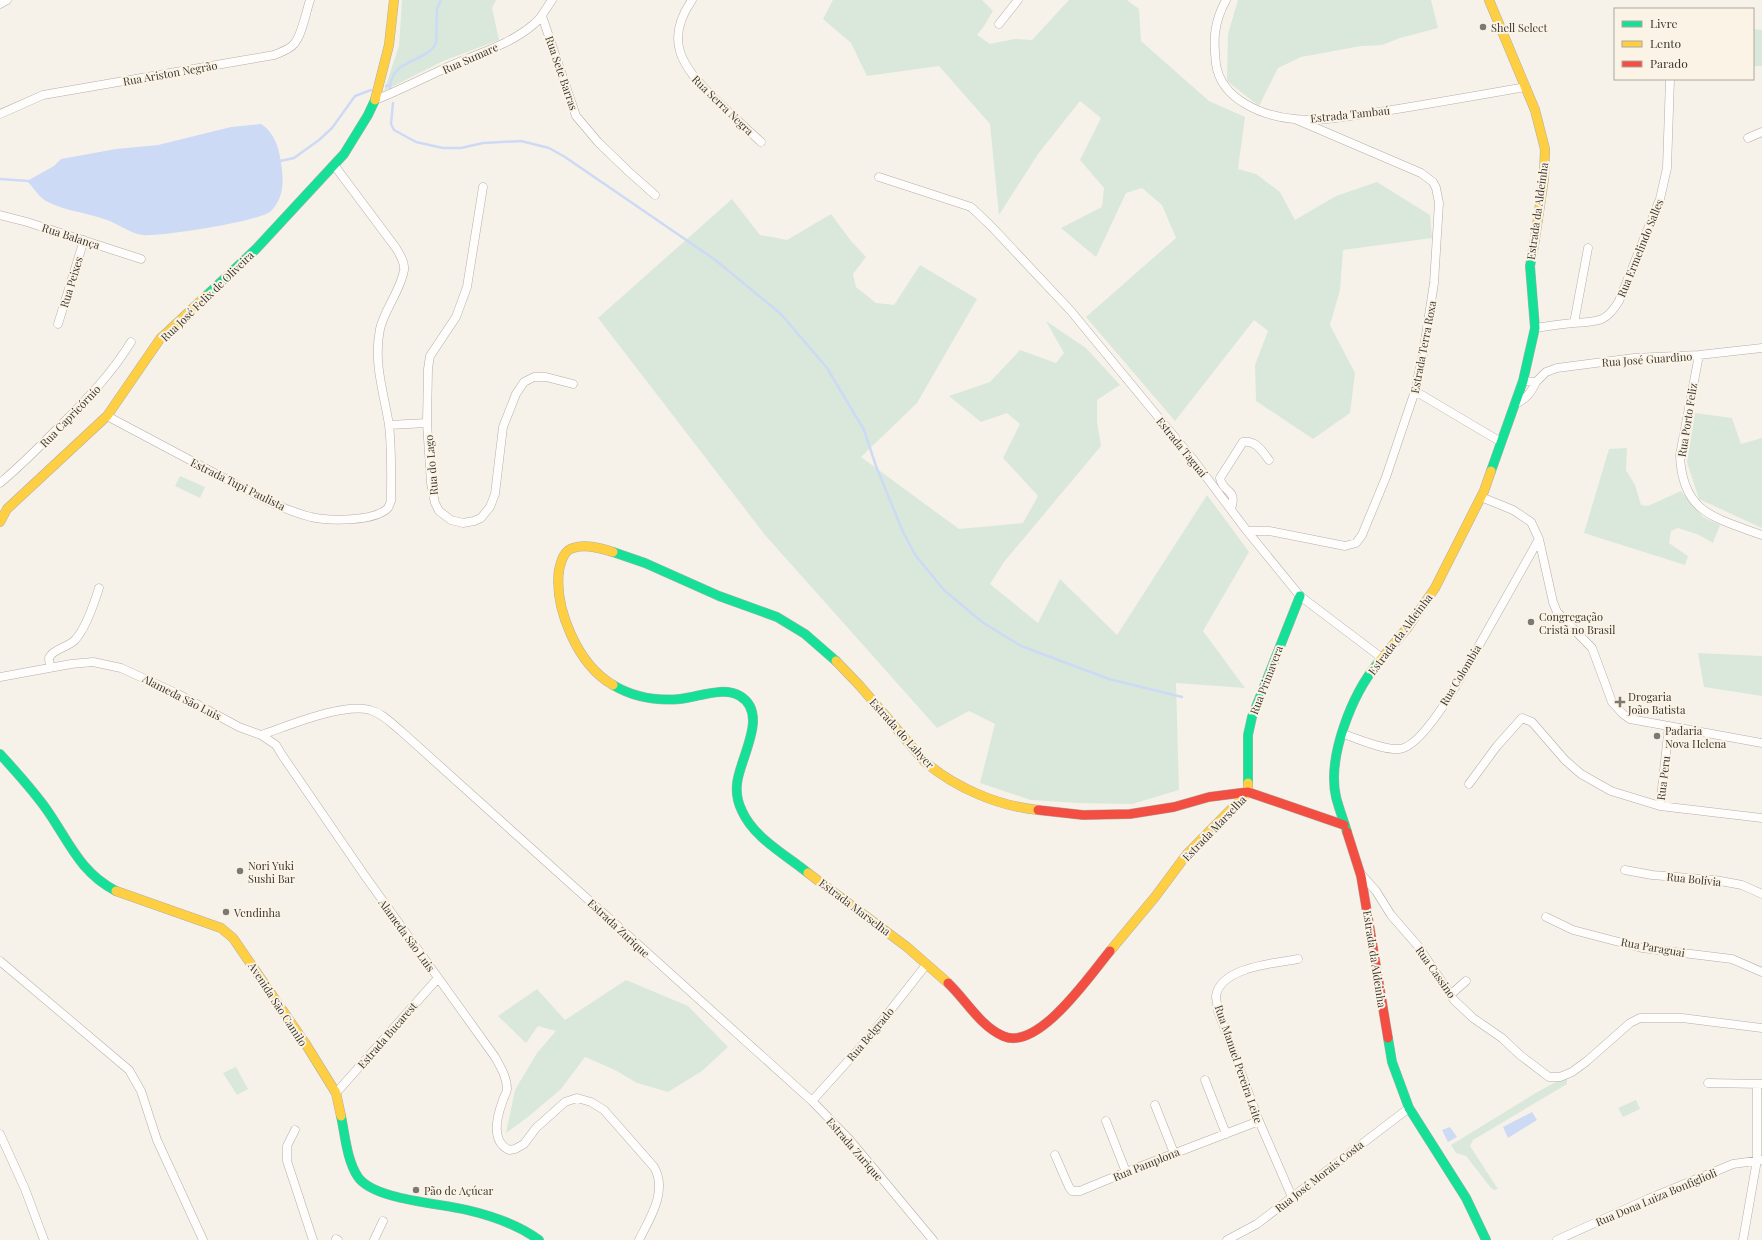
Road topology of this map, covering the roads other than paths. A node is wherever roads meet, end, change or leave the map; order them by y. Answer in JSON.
{"nodes":[{"id":1,"x":7,"y":0,"type":"edge"},
{"id":2,"x":310,"y":0,"type":"edge"},
{"id":3,"x":394,"y":0,"type":"edge"},
{"id":4,"x":552,"y":0,"type":"edge"},
{"id":5,"x":692,"y":0,"type":"edge"},
{"id":6,"x":1018,"y":0,"type":"edge"},
{"id":7,"x":1226,"y":0,"type":"edge"},
{"id":8,"x":1489,"y":0,"type":"edge"},
{"id":9,"x":0,"y":4,"type":"edge"},
{"id":10,"x":542,"y":16,"type":"junction"},
{"id":11,"x":999,"y":24,"type":"dead end"},
{"id":12,"x":1670,"y":80,"type":"edge"},
{"id":13,"x":1526,"y":87,"type":"junction"},
{"id":14,"x":375,"y":100,"type":"junction"},
{"id":15,"x":0,"y":114,"type":"edge"},
{"id":16,"x":1294,"y":119,"type":"junction"},
{"id":17,"x":1762,"y":132,"type":"edge"},
{"id":18,"x":1748,"y":138,"type":"dead end"},
{"id":19,"x":761,"y":142,"type":"dead end"},
{"id":20,"x":334,"y":165,"type":"junction"},
{"id":21,"x":879,"y":177,"type":"dead end"},
{"id":22,"x":483,"y":187,"type":"dead end"},
{"id":23,"x":655,"y":195,"type":"dead end"},
{"id":24,"x":0,"y":216,"type":"edge"},
{"id":25,"x":84,"y":240,"type":"junction"},
{"id":26,"x":1588,"y":248,"type":"dead end"},
{"id":27,"x":141,"y":259,"type":"dead end"},
{"id":28,"x":1574,"y":323,"type":"junction"},
{"id":29,"x":58,"y":324,"type":"dead end"},
{"id":30,"x":1536,"y":328,"type":"junction"},
{"id":31,"x":131,"y":342,"type":"dead end"},
{"id":32,"x":1762,"y":348,"type":"edge"},
{"id":33,"x":1699,"y":355,"type":"junction"},
{"id":34,"x":1523,"y":381,"type":"junction"},
{"id":35,"x":1536,"y":382,"type":"junction"},
{"id":36,"x":573,"y":384,"type":"dead end"},
{"id":37,"x":1415,"y":392,"type":"junction"},
{"id":38,"x":1515,"y":404,"type":"junction"},
{"id":39,"x":107,"y":416,"type":"junction"},
{"id":40,"x":427,"y":423,"type":"junction"},
{"id":41,"x":389,"y":425,"type":"junction"},
{"id":42,"x":1501,"y":442,"type":"junction"},
{"id":43,"x":1269,"y":460,"type":"dead end"},
{"id":44,"x":0,"y":484,"type":"edge"},
{"id":45,"x":1481,"y":497,"type":"junction"},
{"id":46,"x":1231,"y":509,"type":"junction"},
{"id":47,"x":0,"y":522,"type":"edge"},
{"id":48,"x":1247,"y":531,"type":"junction"},
{"id":49,"x":1762,"y":535,"type":"edge"},
{"id":50,"x":1539,"y":539,"type":"junction"},
{"id":51,"x":564,"y":553,"type":"joint"},
{"id":52,"x":98,"y":588,"type":"dead end"},
{"id":53,"x":1300,"y":596,"type":"junction"},
{"id":54,"x":1382,"y":658,"type":"junction"},
{"id":55,"x":50,"y":668,"type":"junction"},
{"id":56,"x":0,"y":677,"type":"edge"},
{"id":57,"x":1669,"y":726,"type":"junction"},
{"id":58,"x":261,"y":734,"type":"junction"},
{"id":59,"x":1343,"y":734,"type":"junction"},
{"id":60,"x":1762,"y":743,"type":"edge"},
{"id":61,"x":0,"y":754,"type":"edge"},
{"id":62,"x":1469,"y":784,"type":"dead end"},
{"id":63,"x":1248,"y":792,"type":"junction"},
{"id":64,"x":1660,"y":806,"type":"junction"},
{"id":65,"x":1762,"y":818,"type":"edge"},
{"id":66,"x":1344,"y":825,"type":"junction"},
{"id":67,"x":1625,"y":870,"type":"dead end"},
{"id":68,"x":1360,"y":873,"type":"junction"},
{"id":69,"x":1762,"y":894,"type":"edge"},
{"id":70,"x":1546,"y":917,"type":"dead end"},
{"id":71,"x":1298,"y":959,"type":"dead end"},
{"id":72,"x":0,"y":961,"type":"edge"},
{"id":73,"x":926,"y":965,"type":"junction"},
{"id":74,"x":1762,"y":972,"type":"edge"},
{"id":75,"x":438,"y":978,"type":"junction"},
{"id":76,"x":1466,"y":981,"type":"dead end"},
{"id":77,"x":1450,"y":995,"type":"junction"},
{"id":78,"x":1762,"y":1028,"type":"edge"},
{"id":79,"x":1206,"y":1080,"type":"dead end"},
{"id":80,"x":1708,"y":1083,"type":"dead end"},
{"id":81,"x":1759,"y":1084,"type":"edge"},
{"id":82,"x":336,"y":1093,"type":"junction"},
{"id":83,"x":812,"y":1101,"type":"junction"},
{"id":84,"x":1155,"y":1105,"type":"dead end"},
{"id":85,"x":1409,"y":1108,"type":"junction"},
{"id":86,"x":1106,"y":1121,"type":"dead end"},
{"id":87,"x":1259,"y":1121,"type":"junction"},
{"id":88,"x":295,"y":1130,"type":"dead end"},
{"id":89,"x":0,"y":1134,"type":"edge"},
{"id":90,"x":1226,"y":1134,"type":"junction"},
{"id":91,"x":1174,"y":1153,"type":"junction"},
{"id":92,"x":1055,"y":1155,"type":"dead end"},
{"id":93,"x":1759,"y":1160,"type":"edge"},
{"id":94,"x":1126,"y":1172,"type":"junction"},
{"id":95,"x":1292,"y":1197,"type":"junction"},
{"id":96,"x":383,"y":1221,"type":"dead end"},
{"id":97,"x":44,"y":1240,"type":"edge"},
{"id":98,"x":203,"y":1240,"type":"edge"},
{"id":99,"x":313,"y":1240,"type":"edge"},
{"id":100,"x":374,"y":1240,"type":"edge"},
{"id":101,"x":539,"y":1240,"type":"edge"},
{"id":102,"x":639,"y":1240,"type":"edge"},
{"id":103,"x":933,"y":1240,"type":"edge"},
{"id":104,"x":1227,"y":1240,"type":"edge"},
{"id":105,"x":1486,"y":1240,"type":"edge"},
{"id":106,"x":1557,"y":1240,"type":"edge"},
{"id":107,"x":1743,"y":1240,"type":"edge"}],
"edges":[{"from":1,"to":9,"type":"street"},
{"from":2,"to":15,"type":"street","name":"Rua Ariston Negrão"},
{"from":3,"to":14,"type":"street","name":"Rua José Felix de Oliveira"},
{"from":4,"to":10,"type":"street","name":"Rua Sumare"},
{"from":5,"to":19,"type":"street","name":"Rua Serra Negra"},
{"from":6,"to":11,"type":"street"},
{"from":7,"to":16,"type":"street","name":"Estrada Tambaú"},
{"from":8,"to":13,"type":"street","name":"Estrada da Aldeinha"},
{"from":10,"to":14,"type":"street","name":"Rua Sumare"},
{"from":10,"to":23,"type":"street","name":"Rua Sete Barras"},
{"from":12,"to":28,"type":"street","name":"Rua Ermelindo Salles"},
{"from":13,"to":16,"type":"street","name":"Estrada Tambaú"},
{"from":13,"to":30,"type":"street","name":"Estrada da Aldeinha"},
{"from":14,"to":20,"type":"street","name":"Rua José Felix de Oliveira"},
{"from":16,"to":37,"type":"street","name":"Estrada Terra Roxa"},
{"from":17,"to":18,"type":"street"},
{"from":20,"to":39,"type":"street","name":"Rua José Felix de Oliveira"},
{"from":20,"to":41,"type":"street","name":"Estrada Tupi Paulista"},
{"from":21,"to":46,"type":"street","name":"Estrada Taguaí"},
{"from":22,"to":40,"type":"street","name":"Rua do Lago"},
{"from":24,"to":25,"type":"street","name":"Rua Balança"},
{"from":25,"to":27,"type":"street","name":"Rua Balança"},
{"from":25,"to":29,"type":"street","name":"Rua Peixes"},
{"from":26,"to":28,"type":"street"},
{"from":28,"to":30,"type":"street","name":"Rua Ermelindo Salles"},
{"from":30,"to":34,"type":"street","name":"Estrada da Aldeinha"},
{"from":31,"to":44,"type":"street","name":"Rua Capricórnio"},
{"from":32,"to":33,"type":"street","name":"Rua José Guardino"},
{"from":33,"to":35,"type":"street","name":"Rua José Guardino"},
{"from":33,"to":49,"type":"street","name":"Rua Porto Feliz"},
{"from":34,"to":35,"type":"street"},
{"from":34,"to":38,"type":"street","name":"Estrada da Aldeinha"},
{"from":35,"to":38,"type":"street","name":"Rua José Guardino"},
{"from":36,"to":40,"type":"street","name":"Rua do Lago"},
{"from":37,"to":42,"type":"street"},
{"from":37,"to":48,"type":"street","name":"Estrada Terra Roxa"},
{"from":38,"to":42,"type":"street","name":"Estrada da Aldeinha"},
{"from":39,"to":41,"type":"street","name":"Estrada Tupi Paulista"},
{"from":39,"to":47,"type":"street","name":"Rua José Felix de Oliveira"},
{"from":40,"to":41,"type":"street"},
{"from":42,"to":45,"type":"street","name":"Estrada da Aldeinha"},
{"from":43,"to":46,"type":"street"},
{"from":45,"to":50,"type":"street"},
{"from":45,"to":54,"type":"street","name":"Estrada da Aldeinha"},
{"from":46,"to":48,"type":"street","name":"Estrada Taguaí"},
{"from":48,"to":53,"type":"street","name":"Estrada Taguaí"},
{"from":50,"to":57,"type":"street"},
{"from":50,"to":59,"type":"street","name":"Rua Colombia"},
{"from":51,"to":63,"type":"street","name":"Estrada do Lahyer"},
{"from":51,"to":73,"type":"street","name":"Estrada Marselha"},
{"from":52,"to":55,"type":"street"},
{"from":53,"to":54,"type":"street","name":"Estrada Taguaí"},
{"from":53,"to":63,"type":"street","name":"Rua Primavera"},
{"from":54,"to":59,"type":"street","name":"Estrada da Aldeinha"},
{"from":55,"to":56,"type":"street","name":"Alameda São Luis"},
{"from":55,"to":58,"type":"street","name":"Alameda São Luis"},
{"from":57,"to":60,"type":"street"},
{"from":57,"to":64,"type":"street","name":"Rua Peru"},
{"from":58,"to":75,"type":"street","name":"Alameda São Luis"},
{"from":58,"to":83,"type":"street","name":"Estrada Zurique"},
{"from":59,"to":66,"type":"street","name":"Estrada da Aldeinha"},
{"from":61,"to":82,"type":"street","name":"Avenida São Camilo"},
{"from":62,"to":64,"type":"street"},
{"from":63,"to":66,"type":"street","name":"Estrada do Lahyer"},
{"from":63,"to":73,"type":"street","name":"Estrada Marselha"},
{"from":64,"to":65,"type":"street"},
{"from":66,"to":68,"type":"street","name":"Estrada da Aldeinha"},
{"from":67,"to":69,"type":"street","name":"Rua Bolívia"},
{"from":68,"to":77,"type":"street","name":"Rua Cassino"},
{"from":68,"to":85,"type":"street","name":"Estrada da Aldeinha"},
{"from":70,"to":74,"type":"street","name":"Rua Paraguai"},
{"from":71,"to":87,"type":"street","name":"Rua Manuel Pereira Leite"},
{"from":72,"to":98,"type":"street"},
{"from":73,"to":83,"type":"street","name":"Rua Belgrado"},
{"from":75,"to":82,"type":"street","name":"Estrada Bucarest"},
{"from":75,"to":102,"type":"street","name":"Alameda São Luis"},
{"from":76,"to":77,"type":"street"},
{"from":77,"to":78,"type":"street","name":"Rua Cassino"},
{"from":79,"to":90,"type":"street"},
{"from":80,"to":81,"type":"street"},
{"from":81,"to":93,"type":"street"},
{"from":82,"to":101,"type":"street","name":"Avenida São Camilo"},
{"from":83,"to":103,"type":"street","name":"Estrada Zurique"},
{"from":84,"to":91,"type":"street"},
{"from":85,"to":95,"type":"street","name":"Rua José Morais Costa"},
{"from":85,"to":105,"type":"street","name":"Estrada da Aldeinha"},
{"from":86,"to":94,"type":"street"},
{"from":87,"to":90,"type":"street","name":"Rua Pamplona"},
{"from":87,"to":95,"type":"street","name":"Rua Manuel Pereira Leite"},
{"from":88,"to":99,"type":"street"},
{"from":89,"to":97,"type":"street"},
{"from":90,"to":91,"type":"street","name":"Rua Pamplona"},
{"from":91,"to":94,"type":"street","name":"Rua Pamplona"},
{"from":92,"to":94,"type":"street","name":"Rua Pamplona"},
{"from":93,"to":106,"type":"street","name":"Rua Dona Luiza Bonfiglioli"},
{"from":93,"to":107,"type":"street"},
{"from":95,"to":104,"type":"street","name":"Rua José Morais Costa"},
{"from":96,"to":100,"type":"street"}]}
